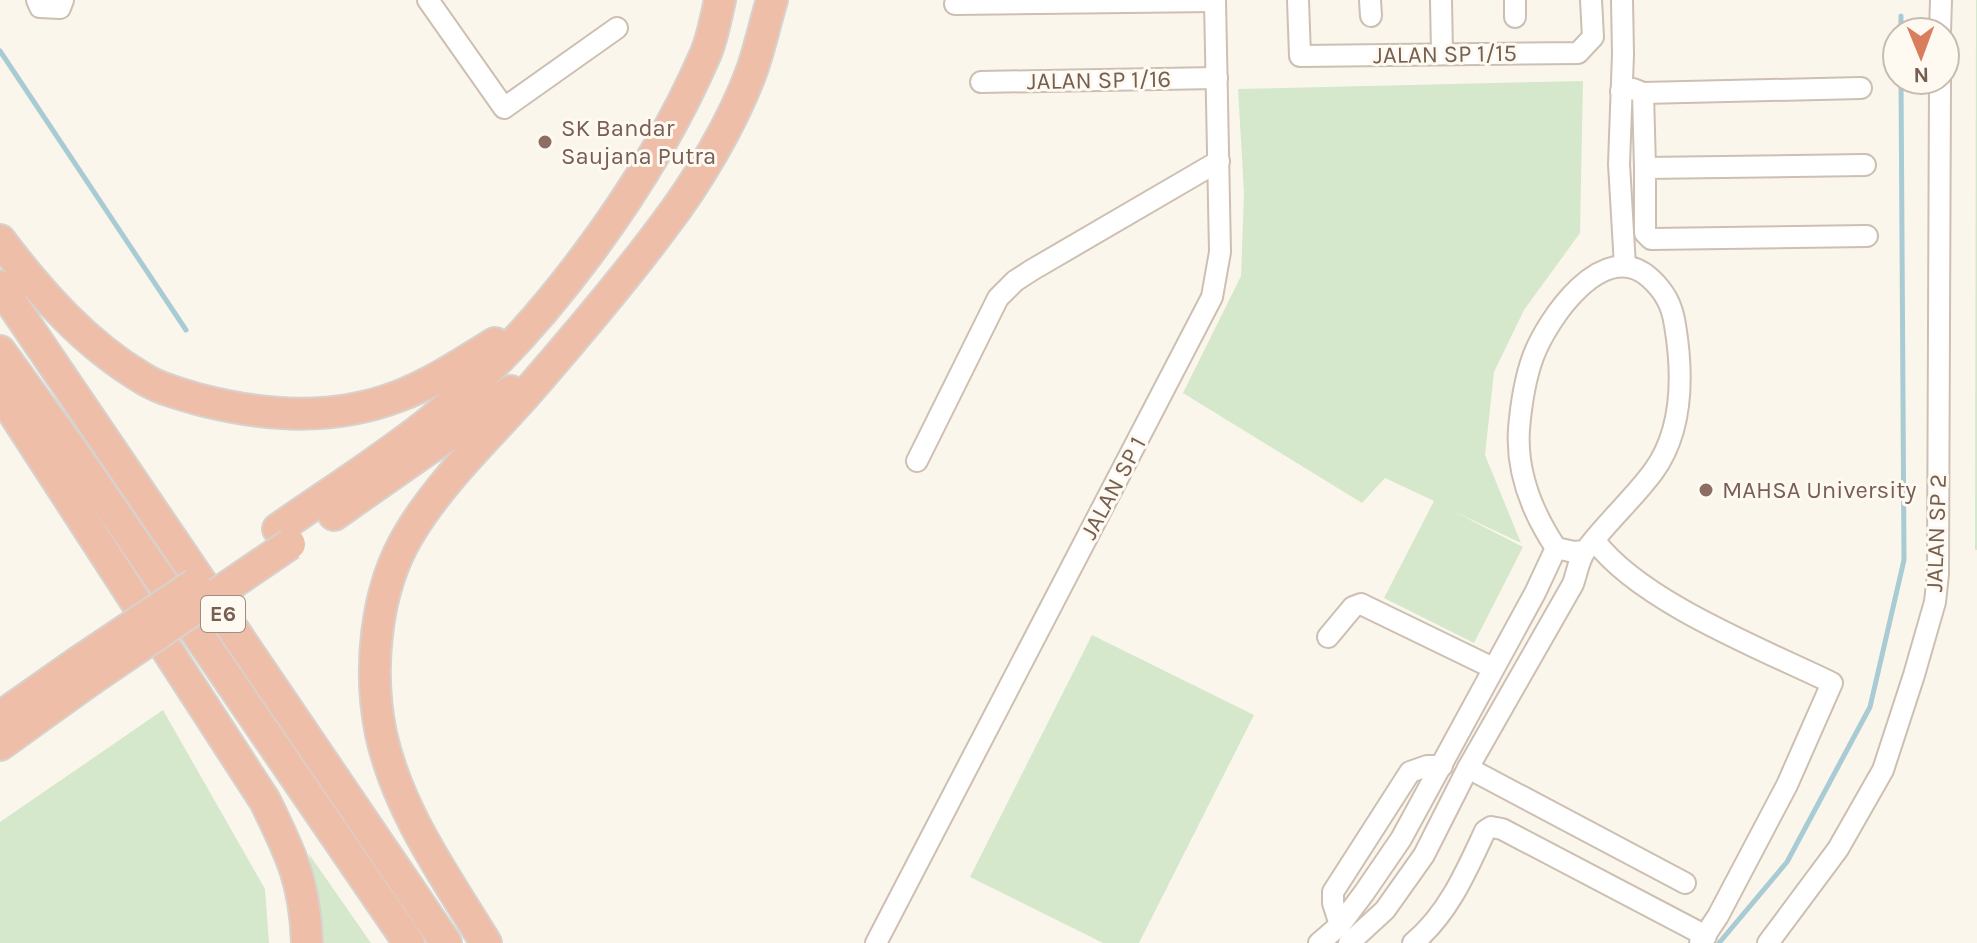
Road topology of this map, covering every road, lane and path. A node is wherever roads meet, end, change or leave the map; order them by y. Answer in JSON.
{"nodes":[{"id":1,"x":37,"y":0,"type":"edge"},
{"id":2,"x":63,"y":0,"type":"edge"},
{"id":3,"x":428,"y":0,"type":"edge"},
{"id":4,"x":720,"y":0,"type":"edge"},
{"id":5,"x":772,"y":0,"type":"edge"},
{"id":6,"x":1215,"y":0,"type":"edge"},
{"id":7,"x":1298,"y":0,"type":"edge"},
{"id":8,"x":1441,"y":0,"type":"edge"},
{"id":9,"x":1591,"y":0,"type":"edge"},
{"id":10,"x":1622,"y":0,"type":"edge"},
{"id":11,"x":955,"y":4,"type":"dead end"},
{"id":12,"x":617,"y":28,"type":"dead end"},
{"id":13,"x":1442,"y":53,"type":"junction"},
{"id":14,"x":1217,"y":78,"type":"junction"},
{"id":15,"x":981,"y":82,"type":"dead end"},
{"id":16,"x":1861,"y":88,"type":"dead end"},
{"id":17,"x":1621,"y":91,"type":"junction"},
{"id":18,"x":1643,"y":93,"type":"junction"},
{"id":19,"x":1940,"y":96,"type":"edge"},
{"id":20,"x":1219,"y":161,"type":"junction"},
{"id":21,"x":1865,"y":165,"type":"dead end"},
{"id":22,"x":1645,"y":168,"type":"junction"},
{"id":23,"x":1867,"y":236,"type":"dead end"},
{"id":24,"x":0,"y":240,"type":"edge"},
{"id":25,"x":1625,"y":266,"type":"junction"},
{"id":26,"x":0,"y":286,"type":"edge"},
{"id":27,"x":536,"y":318,"type":"junction"},
{"id":28,"x":0,"y":351,"type":"edge"},
{"id":29,"x":551,"y":361,"type":"junction"},
{"id":30,"x":0,"y":392,"type":"edge"},
{"id":31,"x":917,"y":461,"type":"dead end"},
{"id":32,"x":284,"y":536,"type":"junction"},
{"id":33,"x":1590,"y":546,"type":"junction"},
{"id":34,"x":1556,"y":548,"type":"junction"},
{"id":35,"x":1328,"y":637,"type":"dead end"},
{"id":36,"x":1493,"y":668,"type":"junction"},
{"id":37,"x":83,"y":672,"type":"junction"},
{"id":38,"x":0,"y":717,"type":"edge"},
{"id":39,"x":0,"y":745,"type":"edge"},
{"id":40,"x":1442,"y":766,"type":"junction"},
{"id":41,"x":1468,"y":768,"type":"junction"},
{"id":42,"x":1583,"y":830,"type":"junction"},
{"id":43,"x":1562,"y":860,"type":"junction"},
{"id":44,"x":1685,"y":883,"type":"dead end"},
{"id":45,"x":1344,"y":934,"type":"edge"},
{"id":46,"x":1703,"y":939,"type":"edge"},
{"id":47,"x":307,"y":943,"type":"edge"},
{"id":48,"x":409,"y":943,"type":"edge"},
{"id":49,"x":446,"y":943,"type":"edge"},
{"id":50,"x":486,"y":943,"type":"edge"},
{"id":51,"x":876,"y":943,"type":"edge"},
{"id":52,"x":1319,"y":943,"type":"edge"},
{"id":53,"x":1413,"y":943,"type":"edge"},
{"id":54,"x":1768,"y":943,"type":"edge"}],
"edges":[{"from":1,"to":2,"type":"street"},
{"from":3,"to":12,"type":"street"},
{"from":4,"to":27,"type":"highway"},
{"from":5,"to":29,"type":"highway"},
{"from":6,"to":11,"type":"street"},
{"from":6,"to":14,"type":"street","name":"JALAN SP 1"},
{"from":7,"to":13,"type":"street","name":"JALAN SP 1/15"},
{"from":8,"to":13,"type":"street"},
{"from":9,"to":13,"type":"street","name":"JALAN SP 1/15"},
{"from":10,"to":17,"type":"street"},
{"from":14,"to":15,"type":"street","name":"JALAN SP 1/16"},
{"from":14,"to":20,"type":"street","name":"JALAN SP 1"},
{"from":16,"to":18,"type":"street"},
{"from":17,"to":18,"type":"street"},
{"from":17,"to":25,"type":"street"},
{"from":18,"to":22,"type":"street"},
{"from":19,"to":54,"type":"street","name":"JALAN SP 2"},
{"from":20,"to":31,"type":"street"},
{"from":20,"to":51,"type":"street","name":"JALAN SP 1"},
{"from":21,"to":22,"type":"street"},
{"from":22,"to":23,"type":"street"},
{"from":24,"to":27,"type":"highway"},
{"from":25,"to":33,"type":"street"},
{"from":25,"to":34,"type":"street"},
{"from":26,"to":49,"type":"highway","number":"E6"},
{"from":27,"to":32,"type":"highway"},
{"from":28,"to":48,"type":"highway","number":"E6"},
{"from":29,"to":32,"type":"highway"},
{"from":29,"to":50,"type":"highway"},
{"from":30,"to":47,"type":"highway"},
{"from":32,"to":37,"type":"highway","bridge":true},
{"from":33,"to":34,"type":"street"},
{"from":33,"to":41,"type":"street"},
{"from":33,"to":46,"type":"street"},
{"from":34,"to":36,"type":"street"},
{"from":35,"to":36,"type":"street"},
{"from":36,"to":40,"type":"street"},
{"from":37,"to":38,"type":"highway"},
{"from":37,"to":39,"type":"highway"},
{"from":40,"to":45,"type":"street"},
{"from":40,"to":45,"type":"street"},
{"from":41,"to":42,"type":"street"},
{"from":41,"to":45,"type":"street"},
{"from":42,"to":43,"type":"street"},
{"from":42,"to":44,"type":"street"},
{"from":43,"to":46,"type":"street"},
{"from":43,"to":53,"type":"street"},
{"from":45,"to":52,"type":"street"}]}
